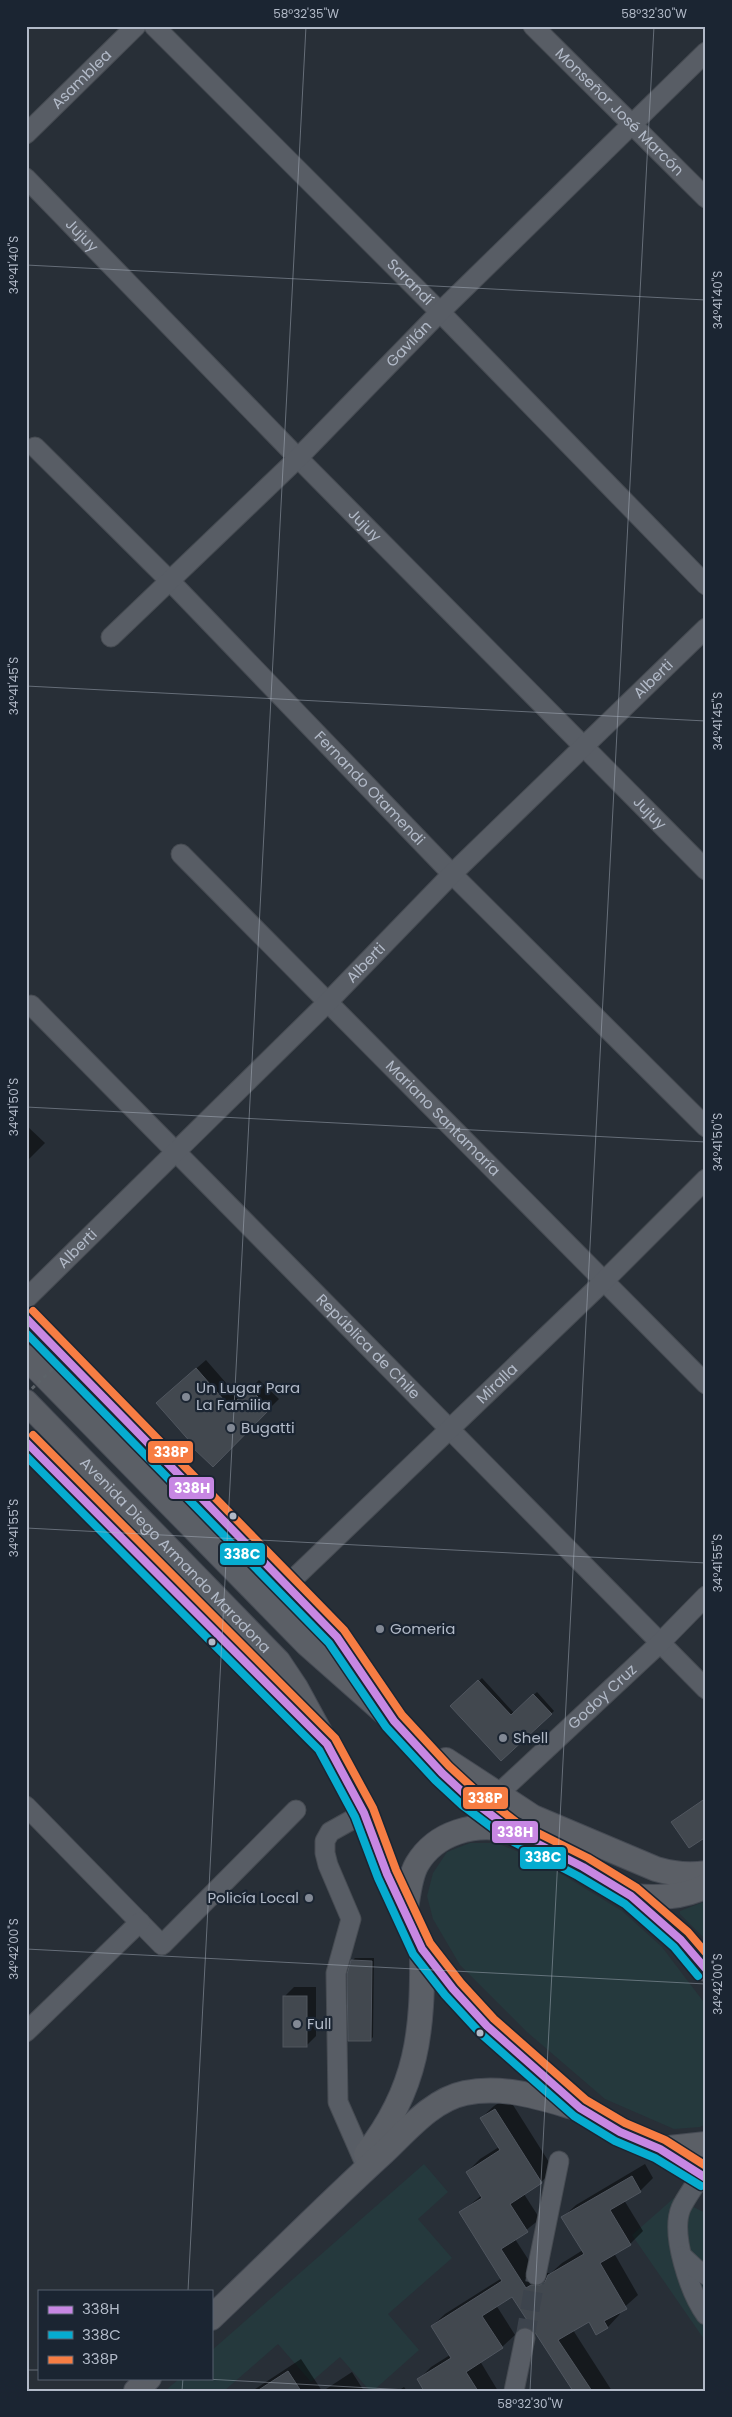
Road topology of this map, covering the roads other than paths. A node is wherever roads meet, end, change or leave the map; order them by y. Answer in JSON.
{"nodes":[{"id":1,"x":136,"y":26,"type":"edge"},
{"id":2,"x":154,"y":26,"type":"edge"},
{"id":3,"x":533,"y":26,"type":"edge"},
{"id":4,"x":706,"y":52,"type":"edge"},
{"id":5,"x":632,"y":123,"type":"junction"},
{"id":6,"x":26,"y":134,"type":"edge"},
{"id":7,"x":26,"y":178,"type":"edge"},
{"id":8,"x":706,"y":198,"type":"edge"},
{"id":9,"x":440,"y":312,"type":"junction"},
{"id":10,"x":35,"y":447,"type":"dead end"},
{"id":11,"x":298,"y":458,"type":"junction"},
{"id":12,"x":170,"y":581,"type":"junction"},
{"id":13,"x":706,"y":585,"type":"edge"},
{"id":14,"x":706,"y":628,"type":"edge"},
{"id":15,"x":111,"y":637,"type":"dead end"},
{"id":16,"x":585,"y":747,"type":"junction"},
{"id":17,"x":181,"y":854,"type":"dead end"},
{"id":18,"x":706,"y":870,"type":"edge"},
{"id":19,"x":452,"y":874,"type":"junction"},
{"id":20,"x":327,"y":1003,"type":"junction"},
{"id":21,"x":31,"y":1005,"type":"dead end"},
{"id":22,"x":706,"y":1126,"type":"edge"},
{"id":23,"x":175,"y":1152,"type":"junction"},
{"id":24,"x":706,"y":1179,"type":"edge"},
{"id":25,"x":603,"y":1282,"type":"junction"},
{"id":26,"x":26,"y":1299,"type":"edge"},
{"id":27,"x":26,"y":1318,"type":"edge"},
{"id":28,"x":26,"y":1357,"type":"edge"},
{"id":29,"x":706,"y":1384,"type":"edge"},
{"id":30,"x":26,"y":1402,"type":"edge"},
{"id":31,"x":451,"y":1429,"type":"junction"},
{"id":32,"x":26,"y":1442,"type":"edge"},
{"id":33,"x":287,"y":1585,"type":"junction"},
{"id":34,"x":706,"y":1596,"type":"edge"},
{"id":35,"x":660,"y":1642,"type":"junction"},
{"id":36,"x":706,"y":1689,"type":"edge"},
{"id":37,"x":400,"y":1727,"type":"junction"},
{"id":38,"x":327,"y":1744,"type":"junction"},
{"id":39,"x":497,"y":1795,"type":"junction"},
{"id":40,"x":26,"y":1806,"type":"edge"},
{"id":41,"x":296,"y":1810,"type":"dead end"},
{"id":42,"x":364,"y":1813,"type":"junction"},
{"id":43,"x":511,"y":1830,"type":"junction"},
{"id":44,"x":706,"y":1873,"type":"edge"},
{"id":45,"x":706,"y":1886,"type":"edge"},
{"id":46,"x":630,"y":1896,"type":"junction"},
{"id":47,"x":406,"y":1915,"type":"junction"},
{"id":48,"x":140,"y":1922,"type":"junction"},
{"id":49,"x":422,"y":1949,"type":"junction"},
{"id":50,"x":706,"y":1970,"type":"edge"},
{"id":51,"x":26,"y":2032,"type":"edge"},
{"id":52,"x":580,"y":2108,"type":"junction"},
{"id":53,"x":706,"y":2144,"type":"edge"},
{"id":54,"x":660,"y":2149,"type":"junction"},
{"id":55,"x":363,"y":2159,"type":"junction"},
{"id":56,"x":559,"y":2161,"type":"dead end"},
{"id":57,"x":704,"y":2176,"type":"edge"},
{"id":58,"x":334,"y":2198,"type":"junction"},
{"id":59,"x":682,"y":2256,"type":"junction"},
{"id":60,"x":536,"y":2275,"type":"tunnel mouth"},
{"id":61,"x":706,"y":2275,"type":"edge"},
{"id":62,"x":706,"y":2315,"type":"edge"},
{"id":63,"x":212,"y":2317,"type":"edge"},
{"id":64,"x":524,"y":2338,"type":"tunnel mouth"},
{"id":65,"x":147,"y":2380,"type":"edge"},
{"id":66,"x":136,"y":2391,"type":"edge"},
{"id":67,"x":514,"y":2391,"type":"edge"}],
"edges":[{"from":1,"to":6,"type":"street","name":"Asamblea"},
{"from":2,"to":9,"type":"street","name":"Sarandí"},
{"from":3,"to":5,"type":"street","name":"Monseñor José Marcón"},
{"from":4,"to":5,"type":"street","name":"Gavilán"},
{"from":5,"to":8,"type":"street","name":"Monseñor José Marcón"},
{"from":5,"to":9,"type":"street","name":"Gavilán"},
{"from":7,"to":11,"type":"street","name":"Jujuy"},
{"from":9,"to":11,"type":"street","name":"Gavilán"},
{"from":9,"to":13,"type":"street","name":"Sarandí"},
{"from":10,"to":12,"type":"street","name":"Fernando Otamendi"},
{"from":11,"to":12,"type":"street","name":"Gavilán"},
{"from":11,"to":16,"type":"street","name":"Jujuy"},
{"from":12,"to":15,"type":"street","name":"Gavilán"},
{"from":12,"to":19,"type":"street","name":"Fernando Otamendi"},
{"from":14,"to":16,"type":"street","name":"Alberti"},
{"from":16,"to":18,"type":"street","name":"Jujuy"},
{"from":16,"to":19,"type":"street","name":"Alberti"},
{"from":17,"to":20,"type":"street","name":"Mariano Santamaría"},
{"from":19,"to":20,"type":"street","name":"Alberti"},
{"from":19,"to":22,"type":"street","name":"Fernando Otamendi"},
{"from":20,"to":23,"type":"street","name":"Alberti"},
{"from":20,"to":25,"type":"street","name":"Mariano Santamaría"},
{"from":21,"to":23,"type":"street","name":"República de Chile"},
{"from":23,"to":26,"type":"street","name":"Alberti"},
{"from":23,"to":31,"type":"street","name":"República de Chile"},
{"from":24,"to":25,"type":"street","name":"Miralla"},
{"from":25,"to":29,"type":"street","name":"Mariano Santamaría"},
{"from":25,"to":31,"type":"street","name":"Miralla"},
{"from":27,"to":33,"type":"street","name":"Avenida Diego Armando Maradona"},
{"from":28,"to":37,"type":"main road","name":"Avenida Diego Armando Maradona"},
{"from":30,"to":38,"type":"main road","name":"Avenida Diego Armando Maradona"},
{"from":31,"to":33,"type":"street","name":"Miralla"},
{"from":31,"to":35,"type":"street","name":"República de Chile"},
{"from":32,"to":38,"type":"street","name":"Avenida Diego Armando Maradona"},
{"from":33,"to":37,"type":"street","name":"Avenida Diego Armando Maradona"},
{"from":34,"to":35,"type":"street","name":"Godoy Cruz"},
{"from":35,"to":36,"type":"street","name":"República de Chile"},
{"from":35,"to":39,"type":"street","name":"Godoy Cruz"},
{"from":37,"to":39,"type":"main road"},
{"from":37,"to":43,"type":"main road","name":"Avenida Diego Armando Maradona"},
{"from":38,"to":42,"type":"main road","name":"Avenida Diego Armando Maradona"},
{"from":39,"to":44,"type":"main road"},
{"from":40,"to":48,"type":"street"},
{"from":41,"to":48,"type":"street"},
{"from":42,"to":47,"type":"main road","name":"Avenida Diego Armando Maradona"},
{"from":42,"to":55,"type":"street"},
{"from":43,"to":46,"type":"main road"},
{"from":43,"to":47,"type":"main road"},
{"from":45,"to":46,"type":"main road"},
{"from":46,"to":50,"type":"main road"},
{"from":47,"to":49,"type":"main road","name":"Avenida Diego Armando Maradona"},
{"from":48,"to":51,"type":"street"},
{"from":49,"to":52,"type":"main road"},
{"from":49,"to":55,"type":"main road"},
{"from":52,"to":54,"type":"main road"},
{"from":52,"to":58,"type":"main road"},
{"from":53,"to":54,"type":"main road"},
{"from":54,"to":57,"type":"main road"},
{"from":55,"to":58,"type":"main road"},
{"from":56,"to":60,"type":"street"},
{"from":57,"to":59,"type":"street"},
{"from":58,"to":63,"type":"main road"},
{"from":59,"to":61,"type":"street"},
{"from":59,"to":62,"type":"street"},
{"from":64,"to":67,"type":"street"},
{"from":65,"to":66,"type":"main road"}]}
